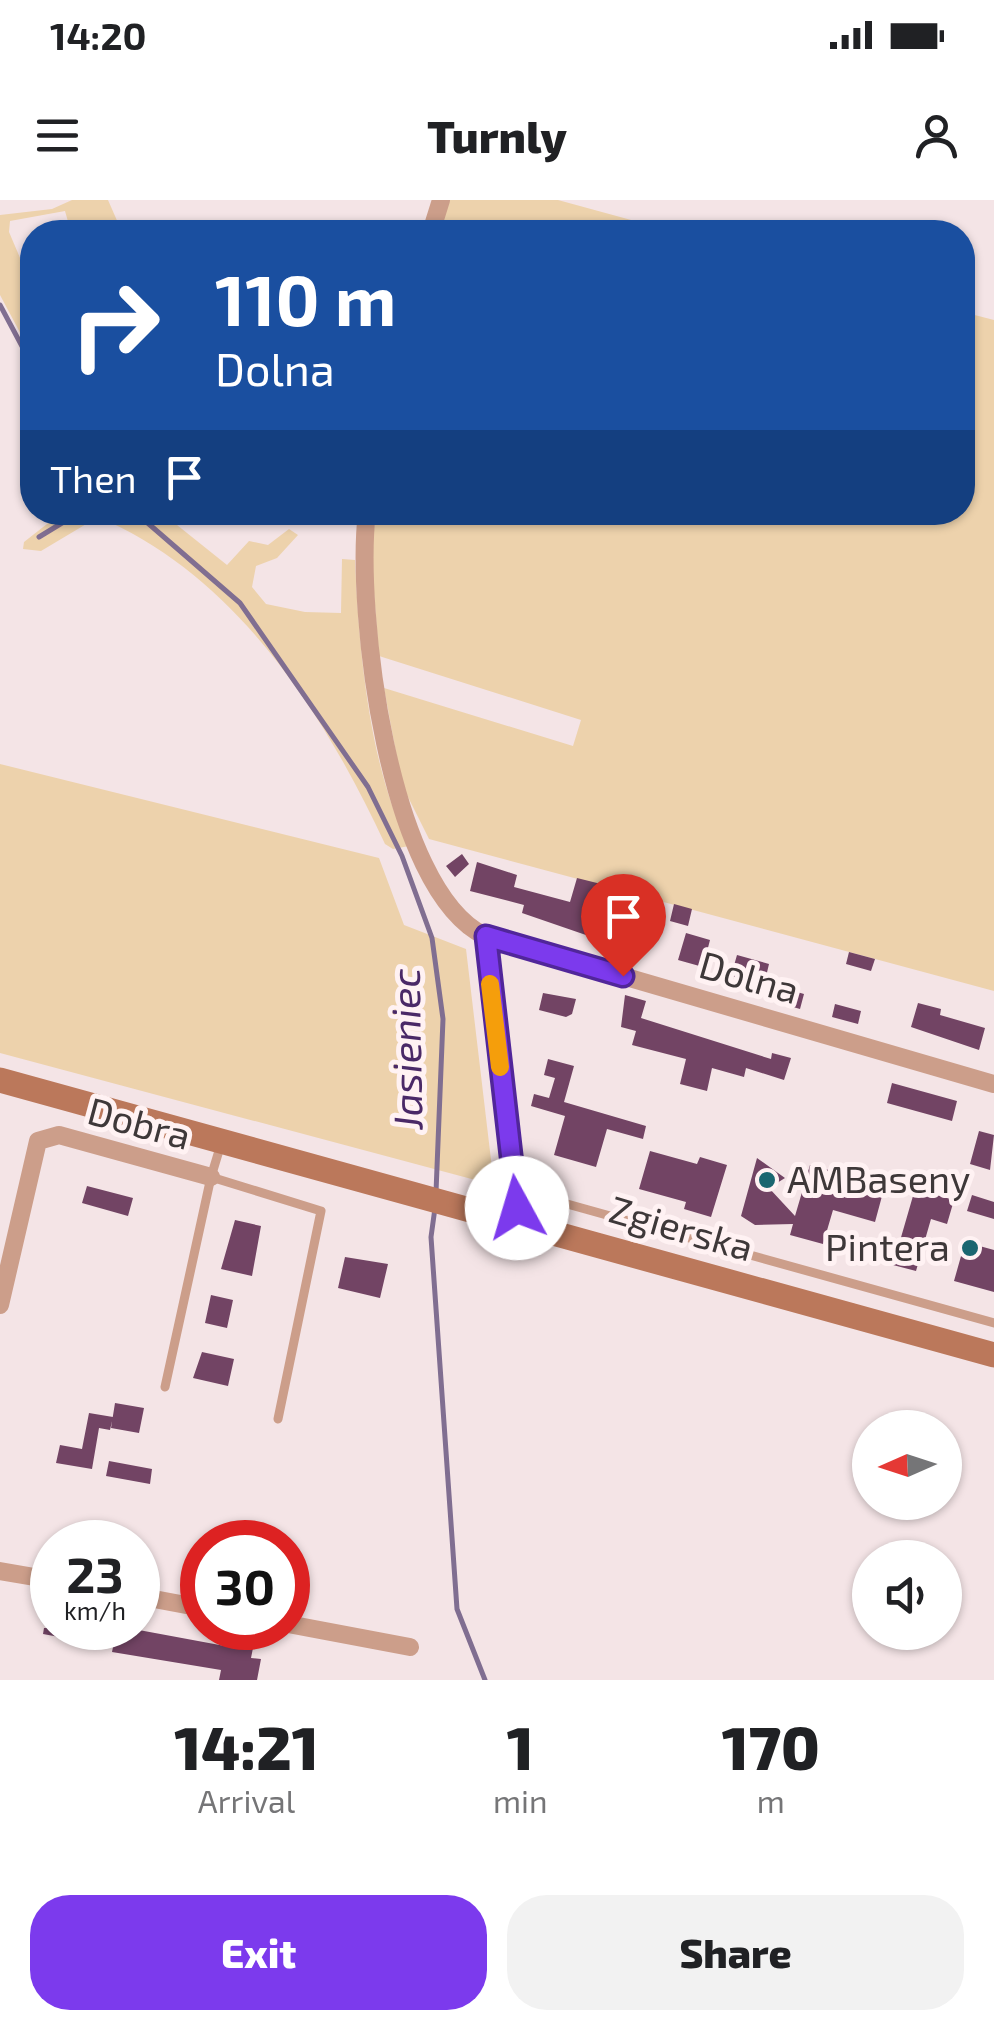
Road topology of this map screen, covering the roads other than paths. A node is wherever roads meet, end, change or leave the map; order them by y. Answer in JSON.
{"nodes":[{"id":1,"x":367,"y":525,"type":"edge"},
{"id":2,"x":486,"y":936,"type":"junction"},
{"id":3,"x":0,"y":1080,"type":"edge"},
{"id":4,"x":994,"y":1084,"type":"edge"},
{"id":5,"x":222,"y":1141,"type":"junction"},
{"id":6,"x":211,"y":1177,"type":"junction"},
{"id":7,"x":516,"y":1190,"type":"junction"},
{"id":8,"x":514,"y":1221,"type":"junction"},
{"id":9,"x":0,"y":1305,"type":"edge"},
{"id":10,"x":994,"y":1323,"type":"edge"},
{"id":11,"x":994,"y":1355,"type":"edge"},
{"id":12,"x":165,"y":1387,"type":"dead end"},
{"id":13,"x":278,"y":1419,"type":"dead end"},
{"id":14,"x":0,"y":1570,"type":"edge"},
{"id":15,"x":30,"y":1576,"type":"edge"},
{"id":16,"x":310,"y":1628,"type":"edge"},
{"id":17,"x":410,"y":1646,"type":"dead end"}],
"edges":[{"from":1,"to":2,"type":"street"},
{"from":2,"to":4,"type":"street","name":"Dolna"},
{"from":2,"to":7,"type":"street"},
{"from":3,"to":5,"type":"main road","name":"Zgierska"},
{"from":5,"to":6,"type":"lane"},
{"from":5,"to":8,"type":"main road","name":"Zgierska"},
{"from":6,"to":9,"type":"street","name":"Dobra"},
{"from":6,"to":12,"type":"lane"},
{"from":6,"to":13,"type":"lane"},
{"from":7,"to":8,"type":"street"},
{"from":7,"to":10,"type":"lane"},
{"from":8,"to":11,"type":"main road","name":"Zgierska"},
{"from":14,"to":15,"type":"street"},
{"from":16,"to":17,"type":"street"}]}
